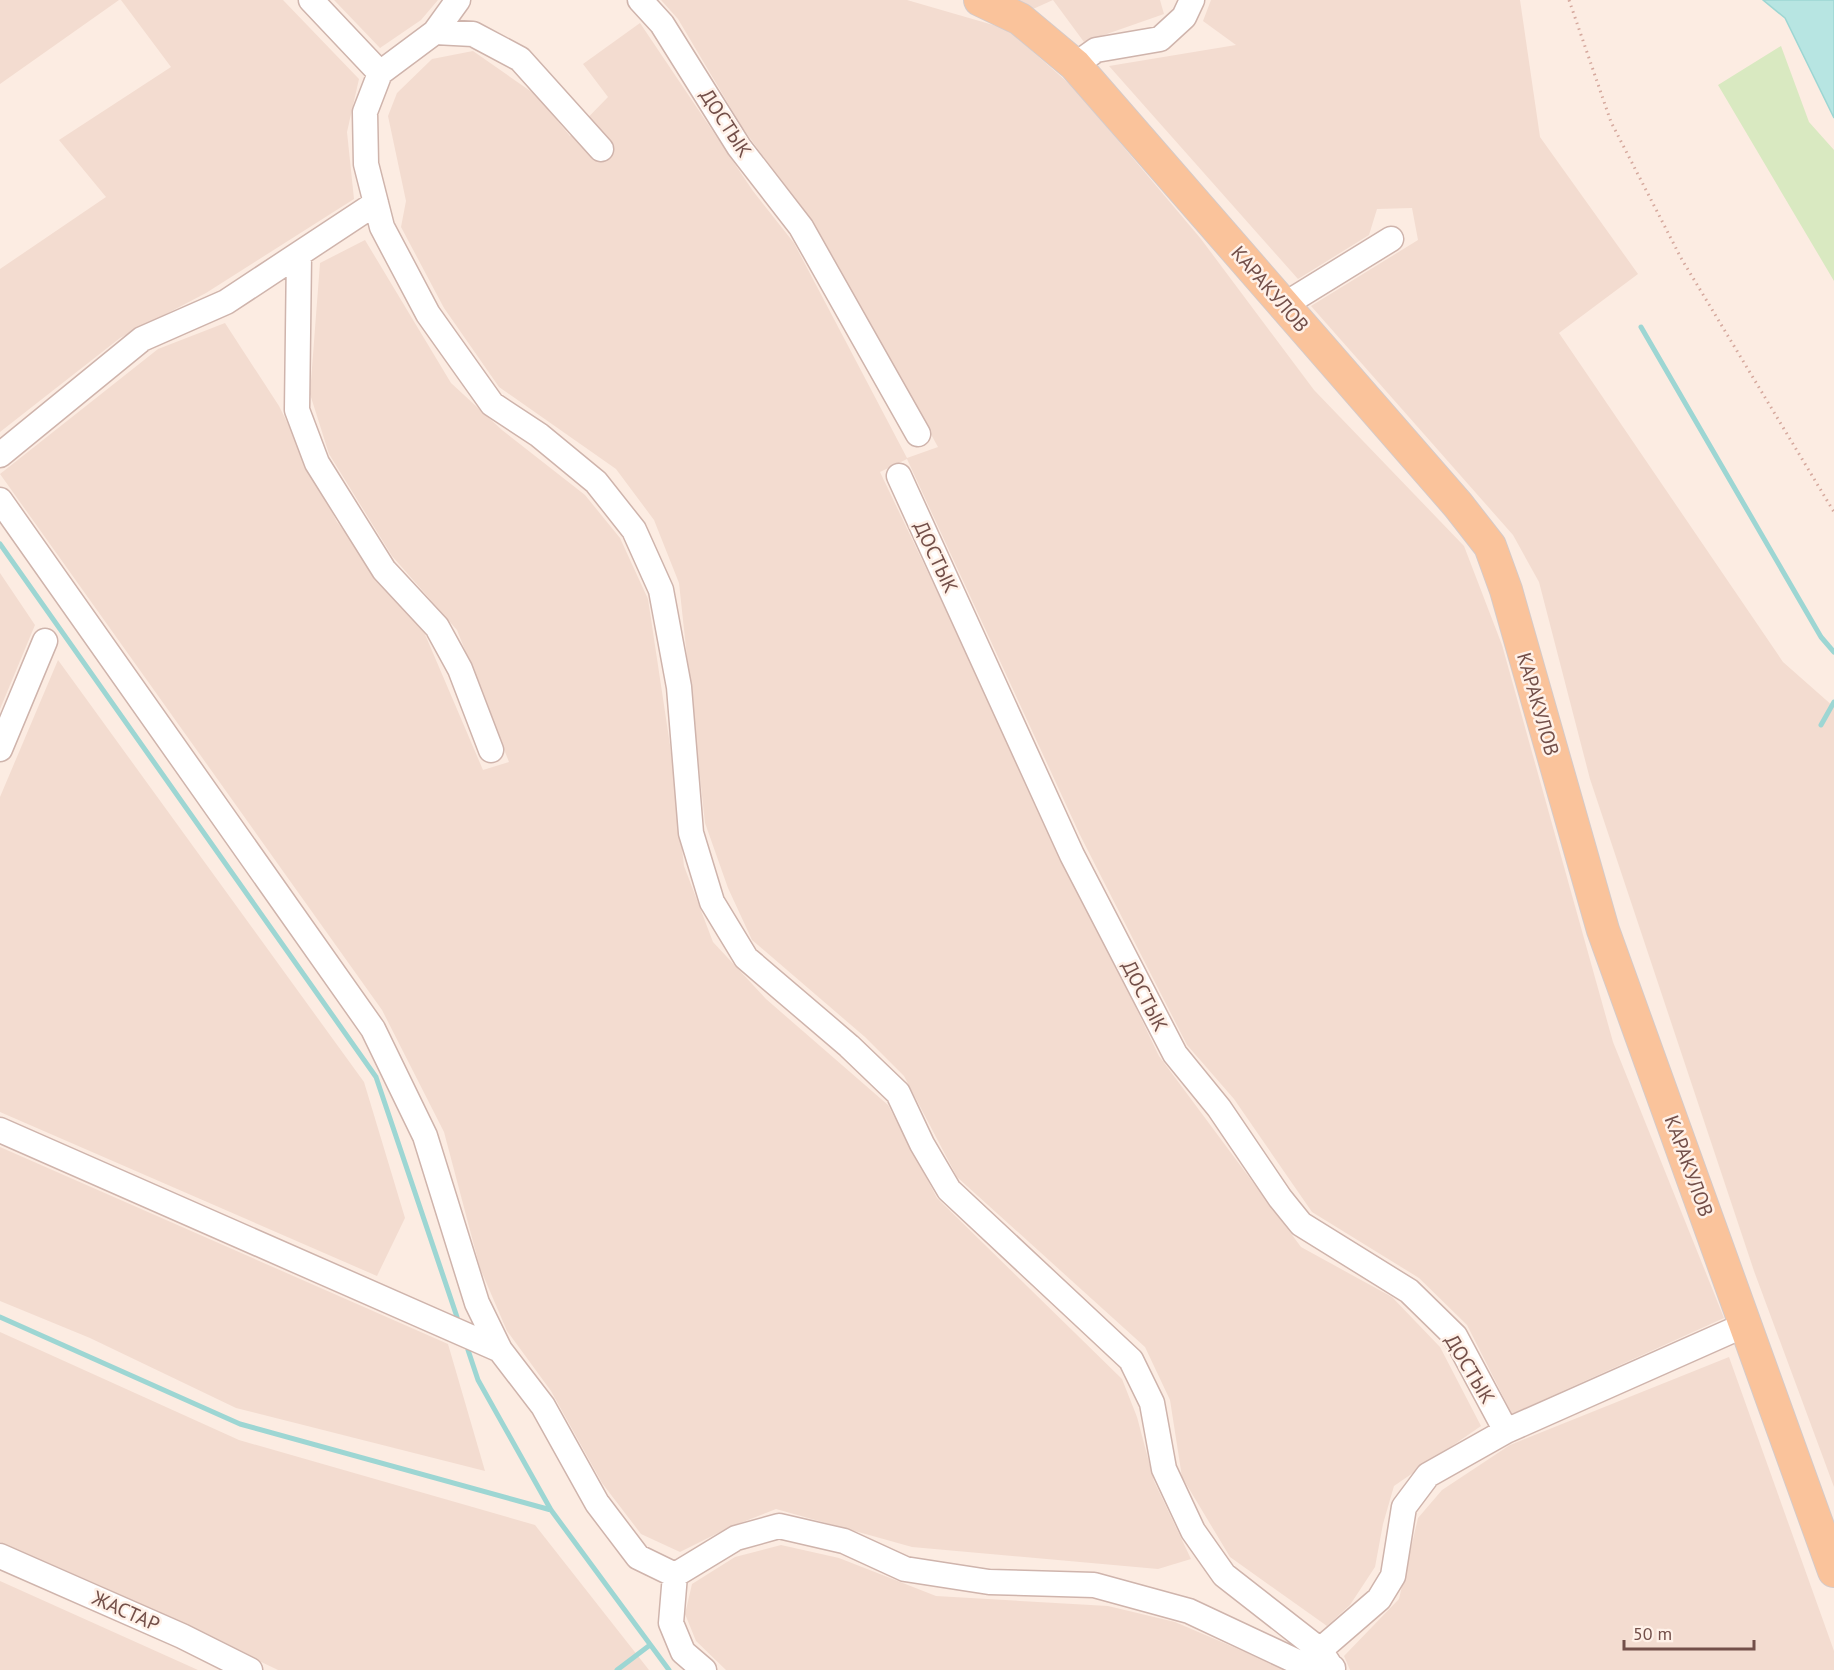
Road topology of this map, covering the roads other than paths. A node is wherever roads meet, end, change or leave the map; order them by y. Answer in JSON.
{"nodes":[{"id":1,"x":311,"y":0,"type":"edge"},
{"id":2,"x":458,"y":0,"type":"edge"},
{"id":3,"x":640,"y":0,"type":"edge"},
{"id":4,"x":980,"y":0,"type":"edge"},
{"id":5,"x":1192,"y":0,"type":"edge"},
{"id":6,"x":435,"y":32,"type":"junction"},
{"id":7,"x":1075,"y":65,"type":"junction"},
{"id":8,"x":380,"y":73,"type":"junction"},
{"id":9,"x":601,"y":149,"type":"dead end"},
{"id":10,"x":376,"y":203,"type":"junction"},
{"id":11,"x":1391,"y":239,"type":"dead end"},
{"id":12,"x":299,"y":254,"type":"junction"},
{"id":13,"x":1284,"y":304,"type":"junction"},
{"id":14,"x":918,"y":434,"type":"dead end"},
{"id":15,"x":0,"y":455,"type":"edge"},
{"id":16,"x":898,"y":476,"type":"dead end"},
{"id":17,"x":0,"y":500,"type":"edge"},
{"id":18,"x":45,"y":641,"type":"dead end"},
{"id":19,"x":0,"y":749,"type":"edge"},
{"id":20,"x":491,"y":750,"type":"dead end"},
{"id":21,"x":0,"y":1130,"type":"edge"},
{"id":22,"x":1747,"y":1324,"type":"junction"},
{"id":23,"x":500,"y":1350,"type":"junction"},
{"id":24,"x":1506,"y":1431,"type":"junction"},
{"id":25,"x":0,"y":1556,"type":"edge"},
{"id":26,"x":1834,"y":1571,"type":"edge"},
{"id":27,"x":675,"y":1575,"type":"junction"},
{"id":28,"x":1329,"y":1663,"type":"edge"},
{"id":29,"x":250,"y":1670,"type":"edge"},
{"id":30,"x":704,"y":1670,"type":"edge"}],
"edges":[{"from":1,"to":8,"type":"street"},
{"from":2,"to":6,"type":"street"},
{"from":3,"to":14,"type":"street","name":"ДОСТЫК"},
{"from":4,"to":7,"type":"main road","name":"КАРАКУЛОВ"},
{"from":5,"to":7,"type":"street"},
{"from":6,"to":8,"type":"street"},
{"from":6,"to":9,"type":"street"},
{"from":7,"to":13,"type":"main road","name":"КАРАКУЛОВ"},
{"from":8,"to":10,"type":"street"},
{"from":10,"to":12,"type":"street"},
{"from":10,"to":28,"type":"street"},
{"from":11,"to":13,"type":"street"},
{"from":12,"to":15,"type":"street"},
{"from":12,"to":20,"type":"street"},
{"from":13,"to":22,"type":"main road","name":"КАРАКУЛОВ"},
{"from":16,"to":24,"type":"street","name":"ДОСТЫК"},
{"from":17,"to":23,"type":"street"},
{"from":18,"to":19,"type":"street"},
{"from":21,"to":23,"type":"street"},
{"from":22,"to":24,"type":"street"},
{"from":22,"to":26,"type":"main road","name":"КАРАКУЛОВ"},
{"from":23,"to":27,"type":"street"},
{"from":24,"to":28,"type":"street"},
{"from":25,"to":29,"type":"street","name":"ЖАСТАР"},
{"from":27,"to":28,"type":"street"},
{"from":27,"to":30,"type":"street"}]}
